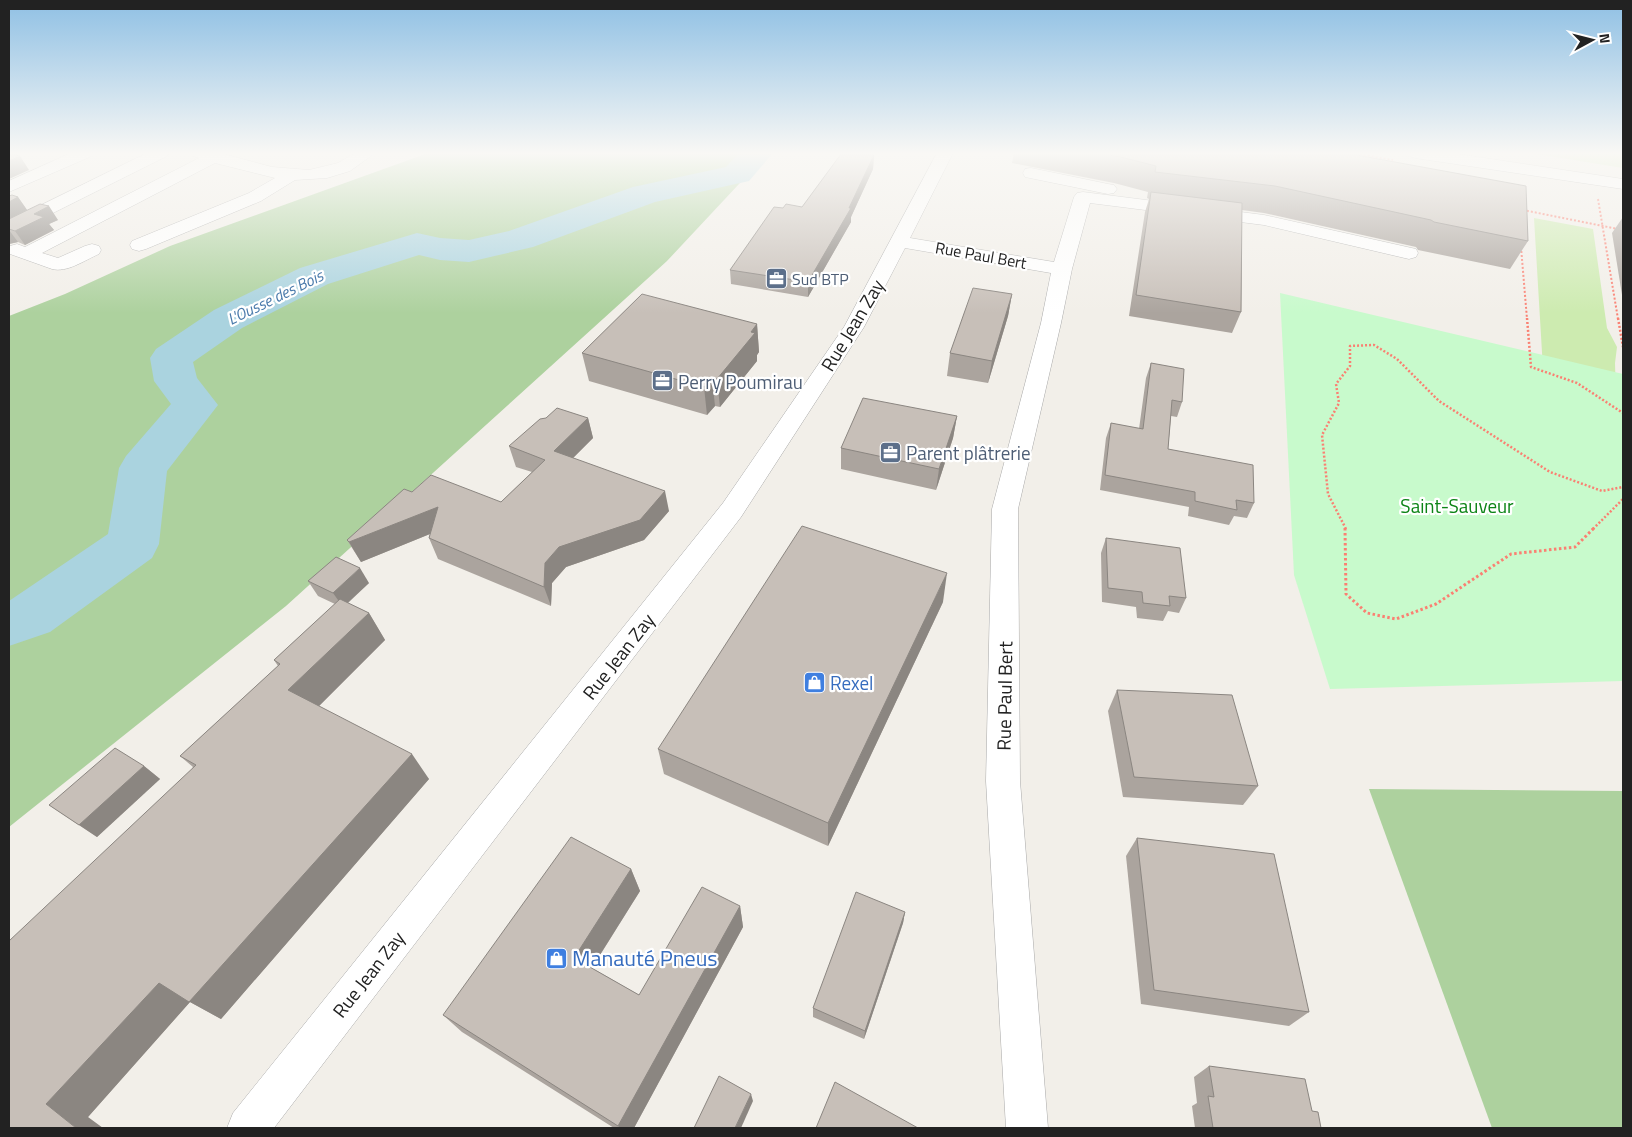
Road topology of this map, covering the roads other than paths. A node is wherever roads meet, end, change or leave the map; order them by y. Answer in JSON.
{"nodes":[{"id":1,"x":54,"y":206,"type":"edge"},
{"id":2,"x":115,"y":206,"type":"edge"},
{"id":3,"x":233,"y":206,"type":"edge"},
{"id":4,"x":918,"y":206,"type":"edge"},
{"id":5,"x":1080,"y":206,"type":"edge"},
{"id":6,"x":1160,"y":206,"type":"edge"},
{"id":7,"x":1168,"y":207,"type":"joint"},
{"id":8,"x":9,"y":228,"type":"edge"},
{"id":9,"x":68,"y":232,"type":"junction"},
{"id":10,"x":900,"y":242,"type":"junction"},
{"id":11,"x":139,"y":245,"type":"dead end"},
{"id":12,"x":18,"y":250,"type":"edge"},
{"id":13,"x":1409,"y":253,"type":"dead end"},
{"id":14,"x":1062,"y":269,"type":"junction"},
{"id":15,"x":248,"y":1128,"type":"edge"},
{"id":16,"x":1027,"y":1128,"type":"edge"}],
"edges":[{"from":1,"to":8,"type":"street"},
{"from":2,"to":9,"type":"street"},
{"from":3,"to":11,"type":"street"},
{"from":4,"to":10,"type":"street","name":"Rue Jean Zay"},
{"from":5,"to":14,"type":"street","name":"Rue Paul Bert"},
{"from":6,"to":7,"type":"street","name":"Rue Paul Bert"},
{"from":7,"to":13,"type":"street"},
{"from":9,"to":12,"type":"street"},
{"from":9,"to":12,"type":"street"},
{"from":10,"to":14,"type":"street","name":"Rue Paul Bert"},
{"from":10,"to":15,"type":"street","name":"Rue Jean Zay"},
{"from":14,"to":16,"type":"street","name":"Rue Paul Bert"}]}
